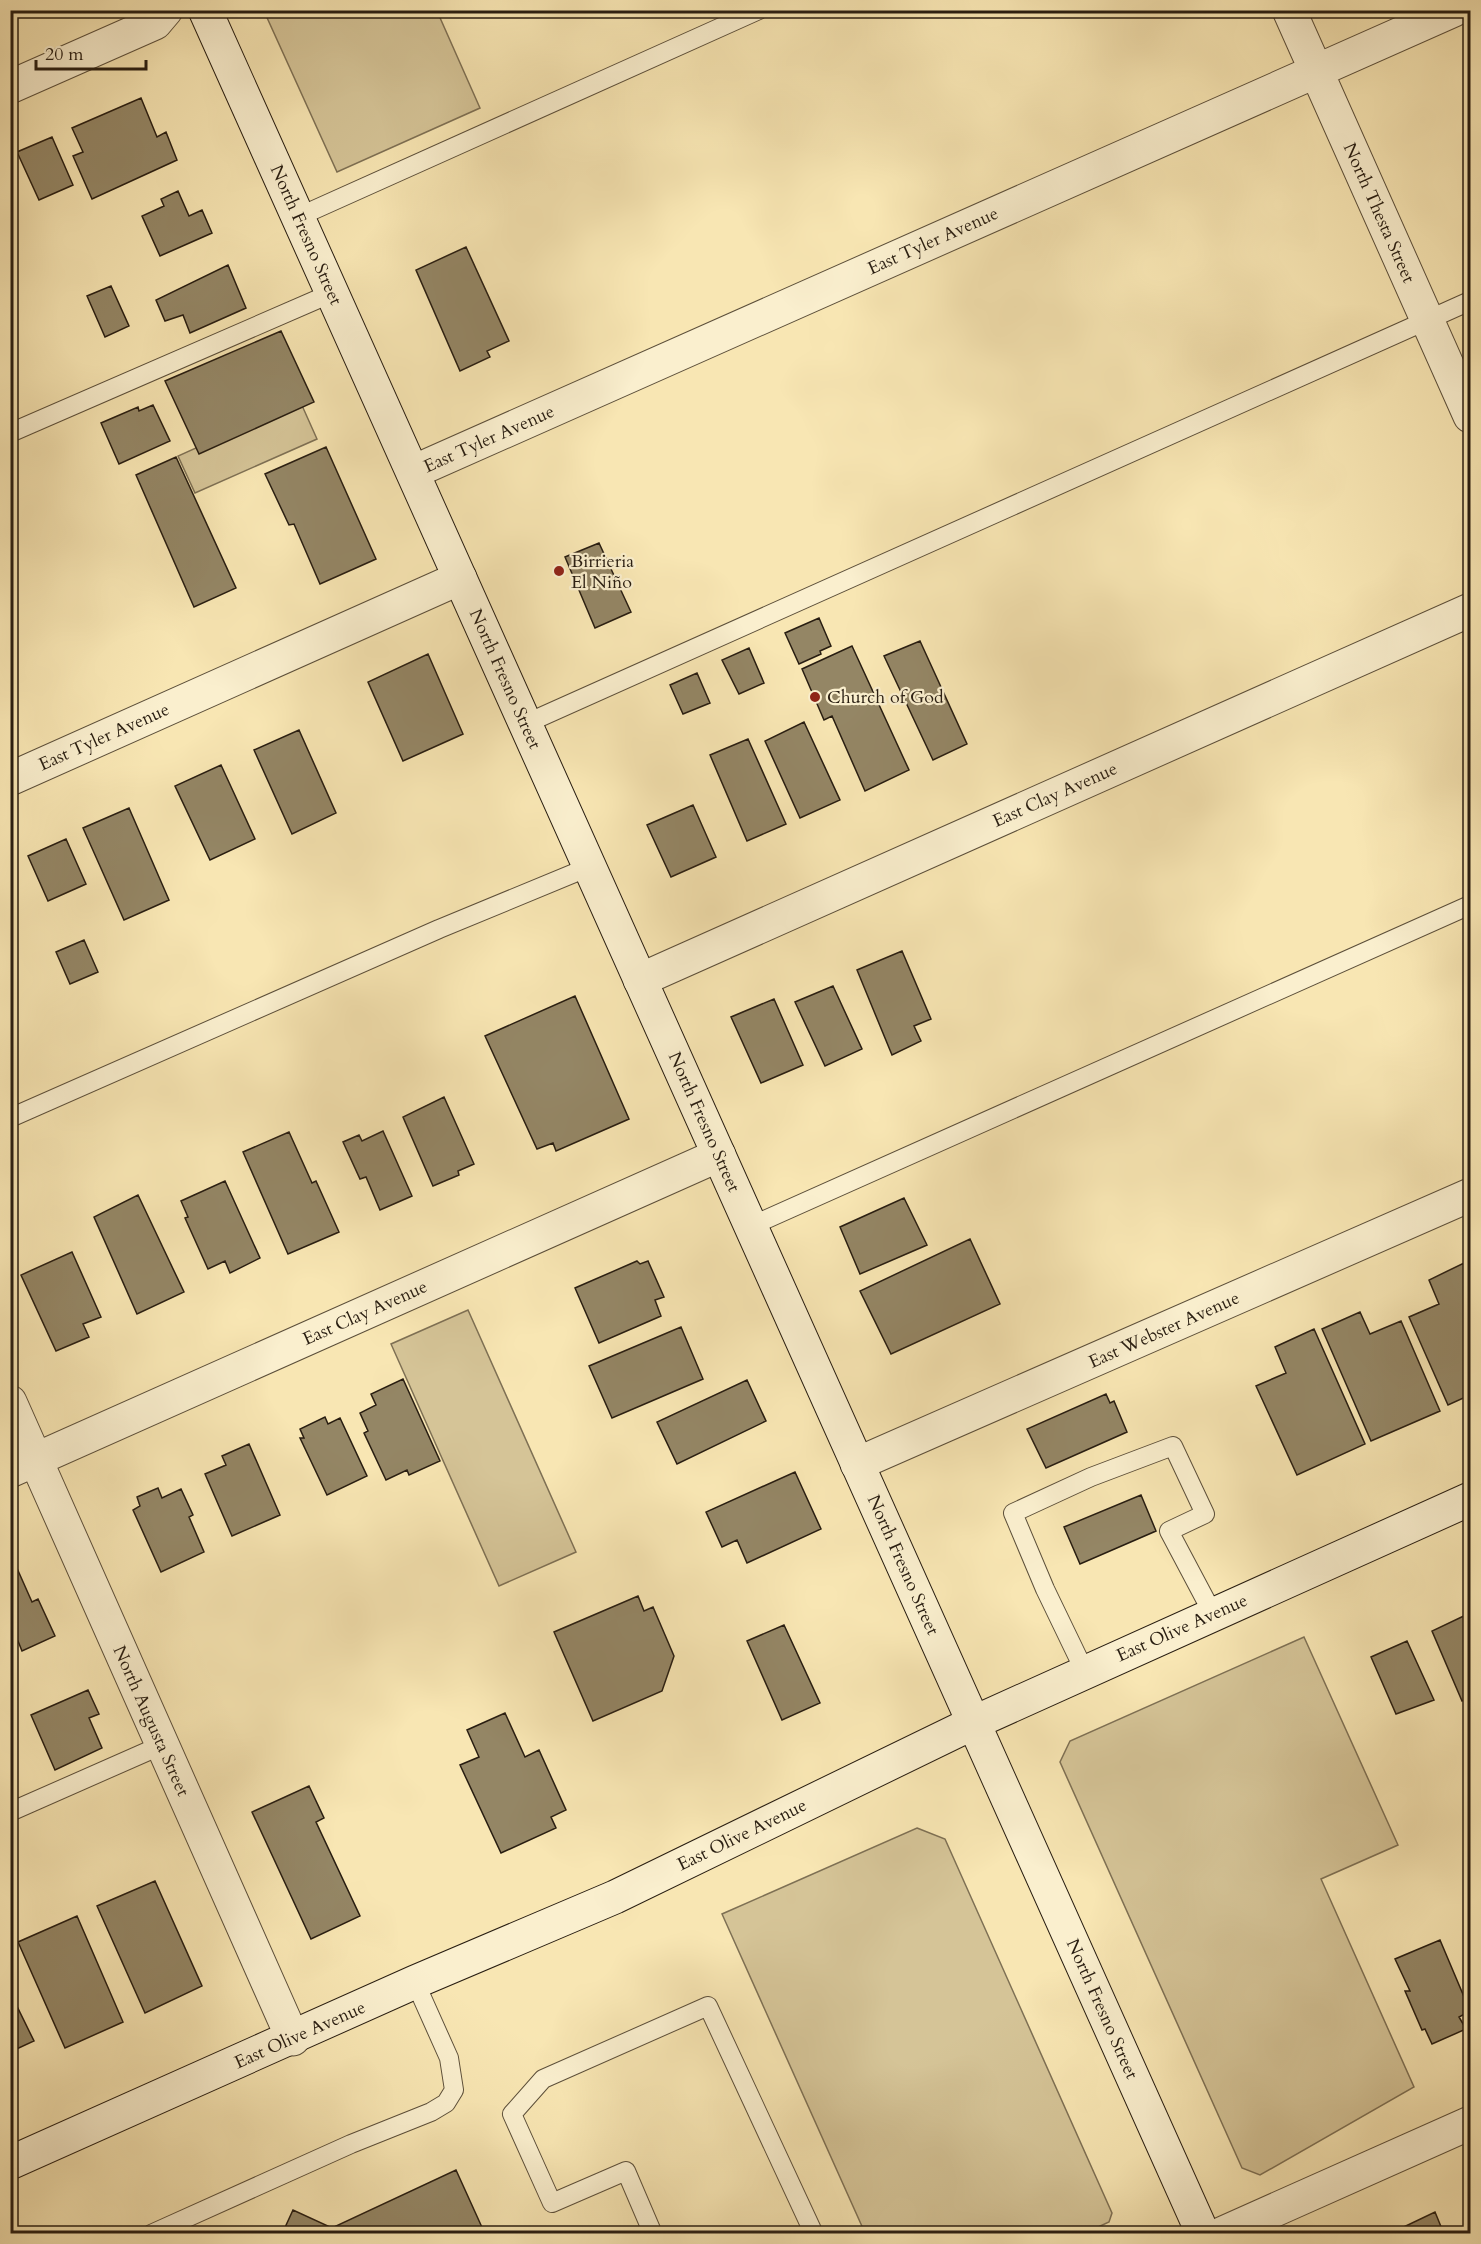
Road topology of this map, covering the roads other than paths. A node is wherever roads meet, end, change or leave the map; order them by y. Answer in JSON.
{"nodes":[{"id":1,"x":166,"y":10,"type":"edge"},
{"id":2,"x":205,"y":10,"type":"edge"},
{"id":3,"x":759,"y":10,"type":"edge"},
{"id":4,"x":1288,"y":10,"type":"edge"},
{"id":5,"x":1454,"y":10,"type":"edge"},
{"id":6,"x":1316,"y":72,"type":"junction"},
{"id":7,"x":10,"y":87,"type":"edge"},
{"id":8,"x":298,"y":217,"type":"junction"},
{"id":9,"x":332,"y":293,"type":"junction"},
{"id":10,"x":1470,"y":301,"type":"edge"},
{"id":11,"x":1428,"y":320,"type":"junction"},
{"id":12,"x":1470,"y":416,"type":"edge"},
{"id":13,"x":10,"y":433,"type":"edge"},
{"id":14,"x":412,"y":472,"type":"junction"},
{"id":15,"x":460,"y":578,"type":"junction"},
{"id":16,"x":1470,"y":610,"type":"edge"},
{"id":17,"x":525,"y":724,"type":"junction"},
{"id":18,"x":10,"y":779,"type":"edge"},
{"id":19,"x":589,"y":867,"type":"junction"},
{"id":20,"x":1470,"y":905,"type":"edge"},
{"id":21,"x":640,"y":980,"type":"junction"},
{"id":22,"x":10,"y":1118,"type":"edge"},
{"id":23,"x":719,"y":1155,"type":"junction"},
{"id":24,"x":1470,"y":1194,"type":"edge"},
{"id":25,"x":751,"y":1226,"type":"junction"},
{"id":26,"x":10,"y":1402,"type":"edge"},
{"id":27,"x":857,"y":1464,"type":"junction"},
{"id":28,"x":23,"y":1466,"type":"edge"},
{"id":29,"x":1470,"y":1498,"type":"edge"},
{"id":30,"x":1213,"y":1614,"type":"junction"},
{"id":31,"x":1086,"y":1672,"type":"junction"},
{"id":32,"x":973,"y":1722,"type":"junction"},
{"id":33,"x":162,"y":1745,"type":"junction"},
{"id":34,"x":10,"y":1812,"type":"edge"},
{"id":35,"x":415,"y":1982,"type":"junction"},
{"id":36,"x":294,"y":2038,"type":"junction"},
{"id":37,"x":1470,"y":2124,"type":"edge"},
{"id":38,"x":10,"y":2163,"type":"edge"},
{"id":39,"x":151,"y":2234,"type":"edge"},
{"id":40,"x":653,"y":2234,"type":"edge"},
{"id":41,"x":814,"y":2234,"type":"edge"},
{"id":42,"x":1203,"y":2234,"type":"edge"},
{"id":43,"x":1221,"y":2234,"type":"edge"}],
"edges":[{"from":1,"to":7,"type":"street"},
{"from":2,"to":8,"type":"street","name":"North Fresno Street"},
{"from":3,"to":8,"type":"lane"},
{"from":4,"to":6,"type":"street","name":"North Thesta Street"},
{"from":5,"to":6,"type":"street","name":"East Tyler Avenue"},
{"from":6,"to":11,"type":"street","name":"North Thesta Street"},
{"from":6,"to":14,"type":"street","name":"East Tyler Avenue"},
{"from":8,"to":9,"type":"street","name":"North Fresno Street"},
{"from":9,"to":13,"type":"lane"},
{"from":9,"to":14,"type":"street","name":"North Fresno Street"},
{"from":10,"to":11,"type":"lane"},
{"from":11,"to":12,"type":"street","name":"North Thesta Street"},
{"from":11,"to":17,"type":"lane"},
{"from":14,"to":15,"type":"street","name":"North Fresno Street"},
{"from":15,"to":17,"type":"street","name":"North Fresno Street"},
{"from":15,"to":18,"type":"street","name":"East Tyler Avenue"},
{"from":16,"to":21,"type":"street","name":"East Clay Avenue"},
{"from":17,"to":19,"type":"street","name":"North Fresno Street"},
{"from":19,"to":21,"type":"street","name":"North Fresno Street"},
{"from":19,"to":22,"type":"lane"},
{"from":20,"to":25,"type":"lane"},
{"from":21,"to":23,"type":"street","name":"North Fresno Street"},
{"from":23,"to":25,"type":"street","name":"North Fresno Street"},
{"from":23,"to":28,"type":"street","name":"East Clay Avenue"},
{"from":24,"to":27,"type":"street","name":"East Webster Avenue"},
{"from":25,"to":27,"type":"street","name":"North Fresno Street"},
{"from":26,"to":28,"type":"street","name":"North Augusta Street"},
{"from":27,"to":32,"type":"street","name":"North Fresno Street"},
{"from":28,"to":33,"type":"street","name":"North Augusta Street"},
{"from":29,"to":30,"type":"street","name":"East Olive Avenue"},
{"from":30,"to":31,"type":"street","name":"East Olive Avenue"},
{"from":30,"to":31,"type":"lane"},
{"from":31,"to":32,"type":"street","name":"East Olive Avenue"},
{"from":32,"to":35,"type":"street","name":"East Olive Avenue"},
{"from":32,"to":42,"type":"street","name":"North Fresno Street"},
{"from":33,"to":34,"type":"lane"},
{"from":33,"to":36,"type":"street","name":"North Augusta Street"},
{"from":35,"to":36,"type":"street","name":"East Olive Avenue"},
{"from":35,"to":39,"type":"lane"},
{"from":36,"to":38,"type":"street","name":"East Olive Avenue"},
{"from":37,"to":43,"type":"street"},
{"from":40,"to":41,"type":"lane"}]}
